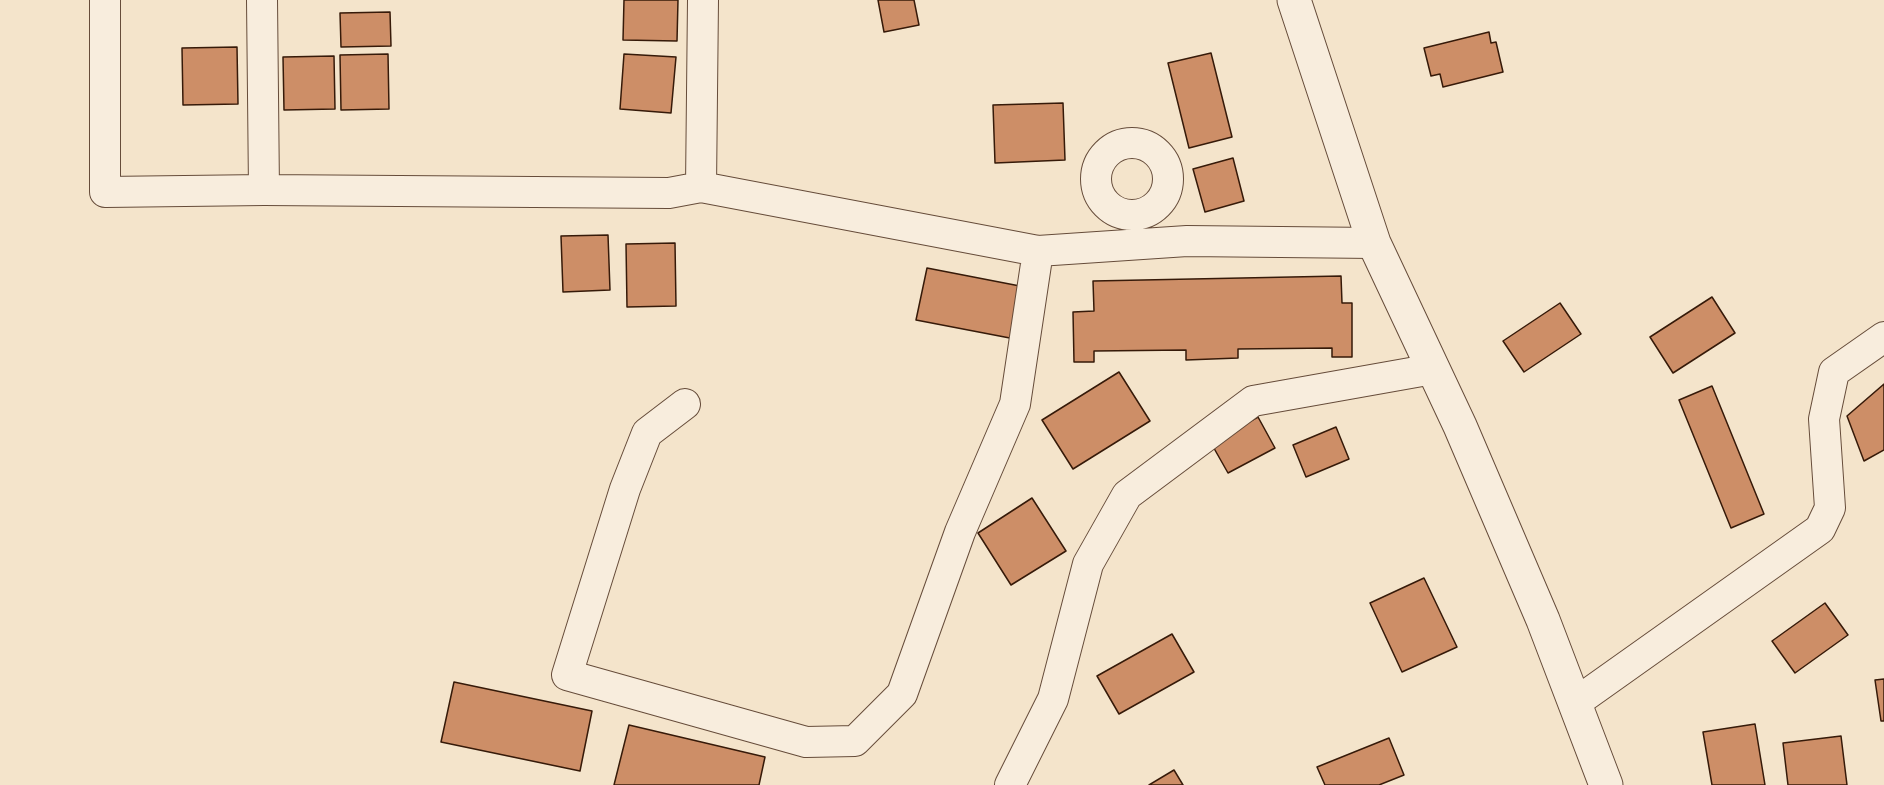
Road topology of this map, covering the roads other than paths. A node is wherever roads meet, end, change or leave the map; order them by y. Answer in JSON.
{"nodes":[{"id":1,"x":105,"y":0,"type":"edge"},
{"id":2,"x":262,"y":0,"type":"edge"},
{"id":3,"x":703,"y":0,"type":"edge"},
{"id":4,"x":1294,"y":0,"type":"edge"},
{"id":5,"x":700,"y":187,"type":"junction"},
{"id":6,"x":264,"y":190,"type":"junction"},
{"id":7,"x":1374,"y":243,"type":"junction"},
{"id":8,"x":1038,"y":251,"type":"junction"},
{"id":9,"x":1884,"y":337,"type":"edge"},
{"id":10,"x":1433,"y":369,"type":"junction"},
{"id":11,"x":685,"y":404,"type":"dead end"},
{"id":12,"x":1575,"y":703,"type":"junction"},
{"id":13,"x":1010,"y":785,"type":"edge"},
{"id":14,"x":1606,"y":785,"type":"edge"}],
"edges":[{"from":1,"to":6,"type":"street"},
{"from":2,"to":6,"type":"street"},
{"from":3,"to":5,"type":"street"},
{"from":4,"to":7,"type":"street"},
{"from":5,"to":6,"type":"street"},
{"from":5,"to":8,"type":"street"},
{"from":7,"to":8,"type":"street"},
{"from":7,"to":10,"type":"street"},
{"from":8,"to":11,"type":"street"},
{"from":9,"to":12,"type":"street"},
{"from":10,"to":12,"type":"street"},
{"from":10,"to":13,"type":"street"},
{"from":12,"to":14,"type":"street"}]}
